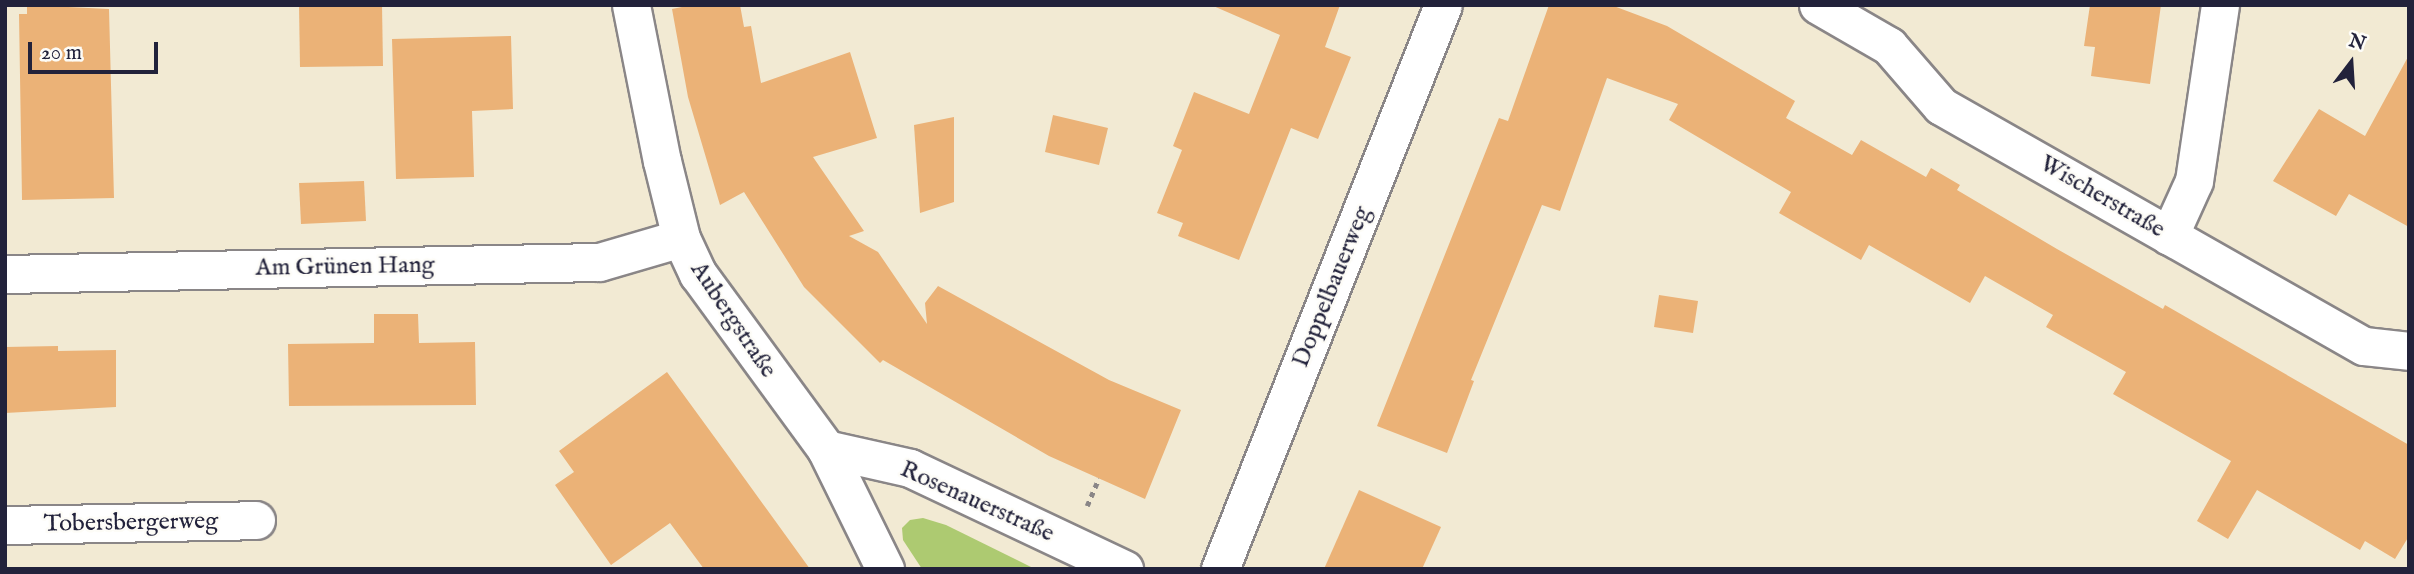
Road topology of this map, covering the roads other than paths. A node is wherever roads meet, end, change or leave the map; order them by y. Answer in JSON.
{"nodes":[{"id":1,"x":631,"y":5,"type":"edge"},
{"id":2,"x":1443,"y":5,"type":"edge"},
{"id":3,"x":1818,"y":5,"type":"edge"},
{"id":4,"x":2220,"y":5,"type":"edge"},
{"id":5,"x":2169,"y":236,"type":"junction"},
{"id":6,"x":681,"y":238,"type":"junction"},
{"id":7,"x":5,"y":274,"type":"edge"},
{"id":8,"x":2409,"y":351,"type":"edge"},
{"id":9,"x":826,"y":449,"type":"junction"},
{"id":10,"x":256,"y":520,"type":"dead end"},
{"id":11,"x":5,"y":526,"type":"edge"},
{"id":12,"x":885,"y":569,"type":"edge"},
{"id":13,"x":1124,"y":569,"type":"edge"},
{"id":14,"x":1220,"y":569,"type":"edge"}],
"edges":[{"from":1,"to":6,"type":"street","name":"Aubergstraße"},
{"from":2,"to":14,"type":"street","name":"Doppelbauerweg"},
{"from":3,"to":5,"type":"street","name":"Wischerstraße"},
{"from":4,"to":5,"type":"street"},
{"from":5,"to":8,"type":"street","name":"Wischerstraße"},
{"from":6,"to":7,"type":"street","name":"Am Grünen Hang"},
{"from":6,"to":9,"type":"street","name":"Aubergstraße"},
{"from":9,"to":12,"type":"street","name":"Aubergstraße"},
{"from":9,"to":13,"type":"street","name":"Rosenauerstraße"},
{"from":10,"to":11,"type":"street","name":"Tobersbergerweg"}]}
